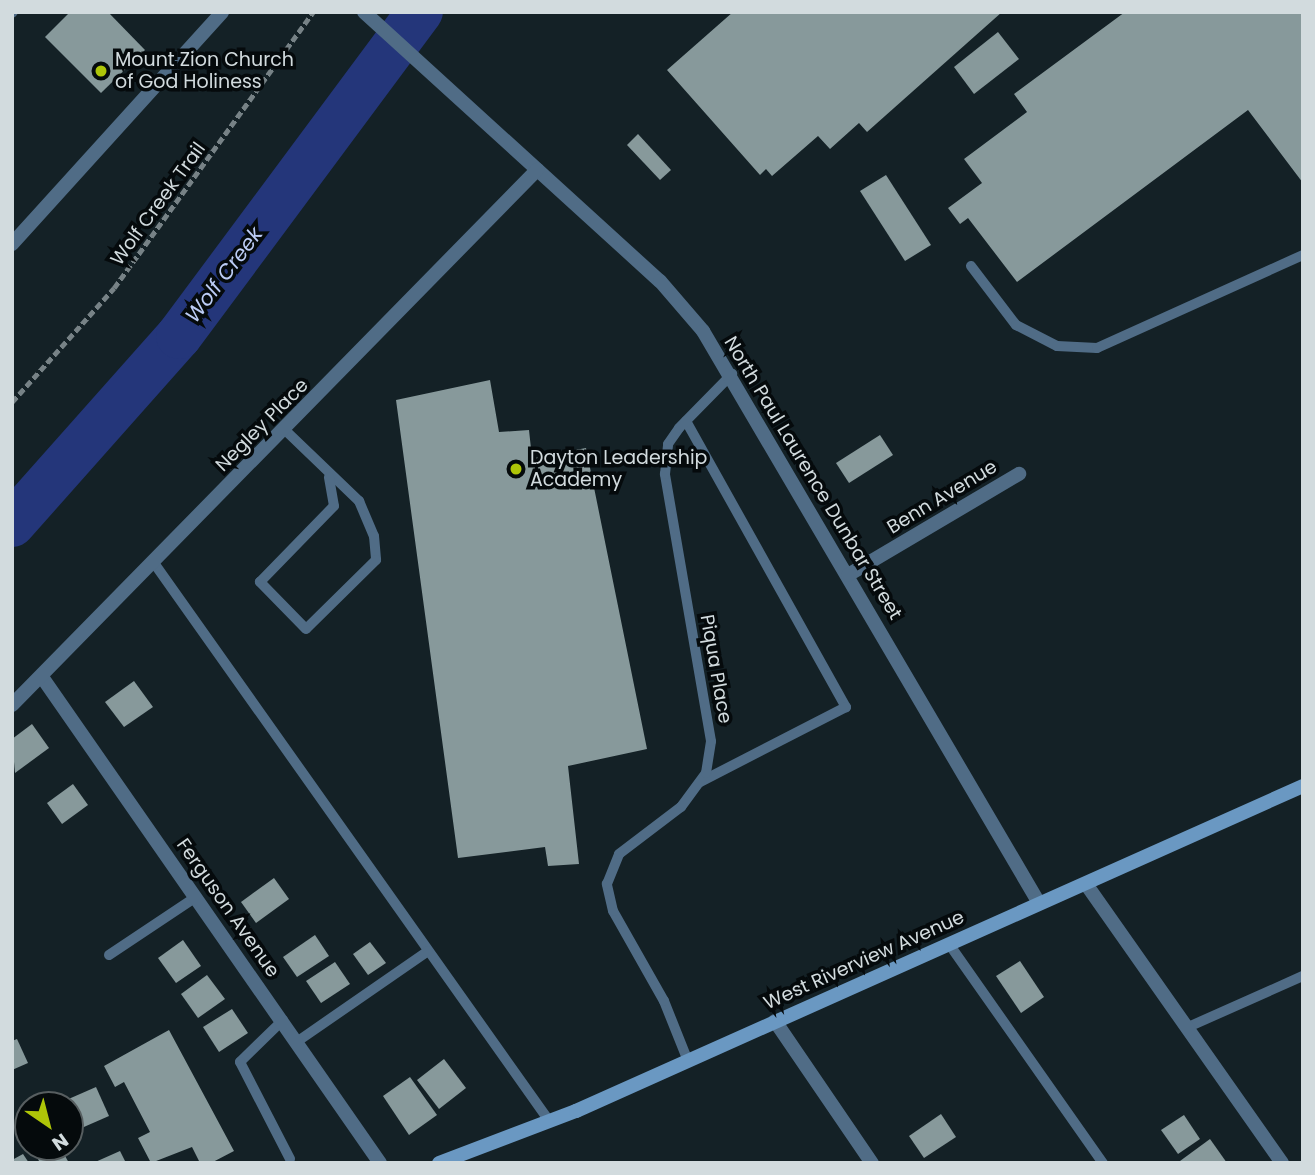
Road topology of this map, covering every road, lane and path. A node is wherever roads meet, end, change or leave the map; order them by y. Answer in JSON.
{"nodes":[{"id":1,"x":222,"y":12,"type":"edge"},
{"id":2,"x":313,"y":12,"type":"edge"},
{"id":3,"x":364,"y":12,"type":"edge"},
{"id":4,"x":537,"y":170,"type":"junction"},
{"id":5,"x":12,"y":244,"type":"edge"},
{"id":6,"x":1303,"y":255,"type":"edge"},
{"id":7,"x":971,"y":265,"type":"dead end"},
{"id":8,"x":732,"y":374,"type":"junction"},
{"id":9,"x":12,"y":402,"type":"edge"},
{"id":10,"x":686,"y":421,"type":"junction"},
{"id":11,"x":285,"y":430,"type":"junction"},
{"id":12,"x":1019,"y":474,"type":"dead end"},
{"id":13,"x":329,"y":477,"type":"junction"},
{"id":14,"x":154,"y":563,"type":"junction"},
{"id":15,"x":848,"y":575,"type":"junction"},
{"id":16,"x":42,"y":677,"type":"junction"},
{"id":17,"x":12,"y":705,"type":"edge"},
{"id":18,"x":698,"y":784,"type":"junction"},
{"id":19,"x":1303,"y":786,"type":"edge"},
{"id":20,"x":1086,"y":884,"type":"junction"},
{"id":21,"x":196,"y":897,"type":"junction"},
{"id":22,"x":1039,"y":903,"type":"junction"},
{"id":23,"x":949,"y":944,"type":"junction"},
{"id":24,"x":428,"y":951,"type":"junction"},
{"id":25,"x":109,"y":955,"type":"dead end"},
{"id":26,"x":1303,"y":976,"type":"edge"},
{"id":27,"x":284,"y":1020,"type":"junction"},
{"id":28,"x":775,"y":1021,"type":"junction"},
{"id":29,"x":1186,"y":1028,"type":"junction"},
{"id":30,"x":299,"y":1041,"type":"junction"},
{"id":31,"x":688,"y":1061,"type":"junction"},
{"id":32,"x":550,"y":1122,"type":"junction"},
{"id":33,"x":290,"y":1159,"type":"dead end"},
{"id":34,"x":380,"y":1163,"type":"edge"},
{"id":35,"x":439,"y":1163,"type":"edge"},
{"id":36,"x":872,"y":1163,"type":"edge"},
{"id":37,"x":1103,"y":1163,"type":"edge"},
{"id":38,"x":1282,"y":1163,"type":"edge"}],
"edges":[{"from":1,"to":5,"type":"street"},
{"from":2,"to":9,"type":"path","name":"Wolf Creek Trail"},
{"from":3,"to":4,"type":"street","name":"North Paul Laurence Dunbar Street"},
{"from":4,"to":8,"type":"street","name":"North Paul Laurence Dunbar Street"},
{"from":4,"to":11,"type":"street","name":"Negley Place"},
{"from":6,"to":7,"type":"lane"},
{"from":8,"to":10,"type":"lane","name":"Piqua Place"},
{"from":8,"to":15,"type":"street","name":"North Paul Laurence Dunbar Street"},
{"from":10,"to":18,"type":"lane","name":"Piqua Place"},
{"from":10,"to":18,"type":"lane"},
{"from":11,"to":13,"type":"lane"},
{"from":11,"to":14,"type":"street","name":"Negley Place"},
{"from":12,"to":15,"type":"street","name":"Benn Avenue"},
{"from":13,"to":13,"type":"lane"},
{"from":14,"to":16,"type":"street","name":"Negley Place"},
{"from":14,"to":24,"type":"lane"},
{"from":15,"to":22,"type":"street","name":"North Paul Laurence Dunbar Street"},
{"from":16,"to":17,"type":"street","name":"Negley Place"},
{"from":16,"to":21,"type":"street","name":"Ferguson Avenue"},
{"from":18,"to":31,"type":"lane","name":"Piqua Place"},
{"from":19,"to":20,"type":"street","name":"West Riverview Avenue"},
{"from":20,"to":22,"type":"street","name":"West Riverview Avenue"},
{"from":20,"to":29,"type":"street"},
{"from":21,"to":25,"type":"lane"},
{"from":21,"to":27,"type":"street","name":"Ferguson Avenue"},
{"from":22,"to":23,"type":"street","name":"West Riverview Avenue"},
{"from":23,"to":28,"type":"street","name":"West Riverview Avenue"},
{"from":23,"to":37,"type":"lane"},
{"from":24,"to":30,"type":"lane"},
{"from":24,"to":32,"type":"lane"},
{"from":26,"to":29,"type":"lane"},
{"from":27,"to":30,"type":"street","name":"Ferguson Avenue"},
{"from":27,"to":33,"type":"lane"},
{"from":28,"to":31,"type":"street","name":"West Riverview Avenue"},
{"from":28,"to":36,"type":"street"},
{"from":29,"to":38,"type":"street"},
{"from":30,"to":34,"type":"street","name":"Ferguson Avenue"},
{"from":31,"to":32,"type":"street","name":"West Riverview Avenue"},
{"from":32,"to":35,"type":"street","name":"West Riverview Avenue"}]}
